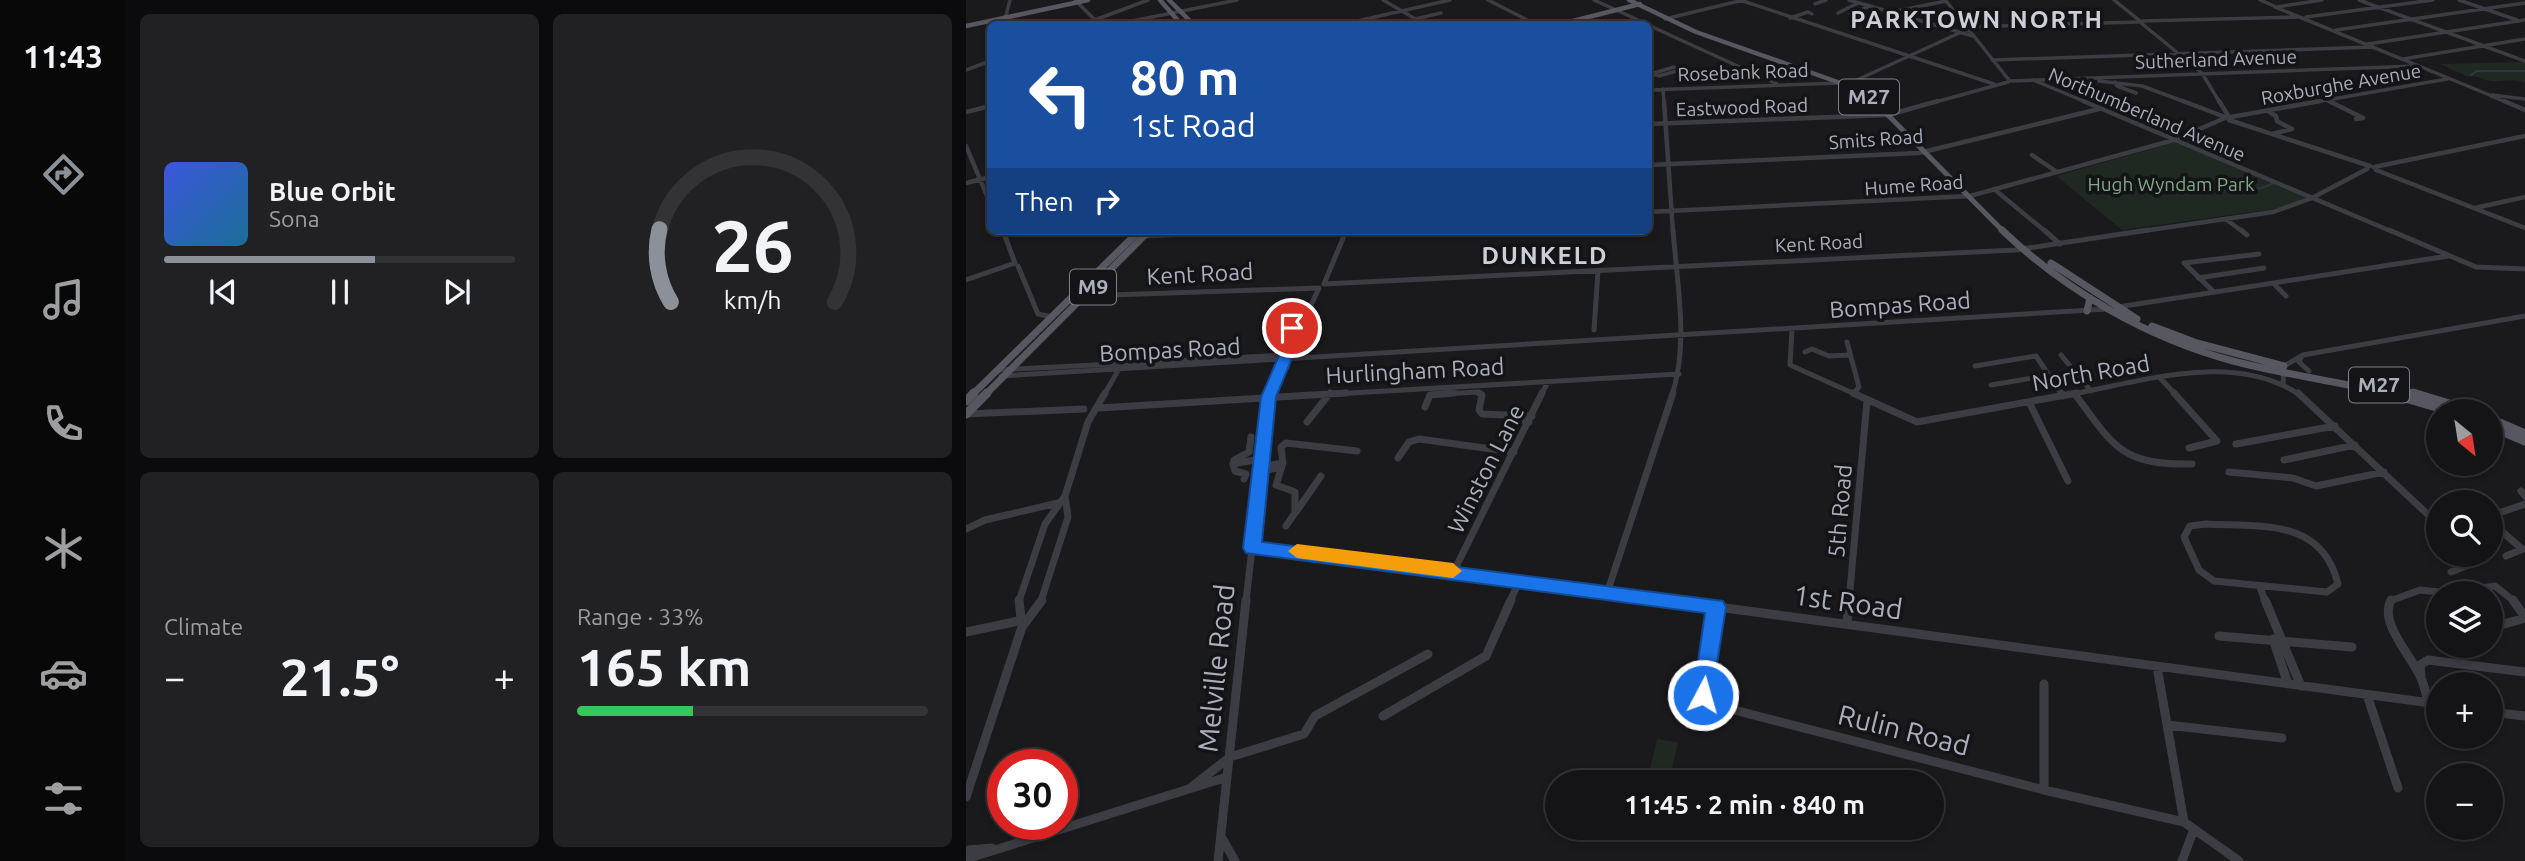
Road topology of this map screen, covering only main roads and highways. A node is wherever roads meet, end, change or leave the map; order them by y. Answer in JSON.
{"nodes":[{"id":1,"x":1088,"y":0,"type":"edge"},
{"id":2,"x":1160,"y":0,"type":"edge"},
{"id":3,"x":1169,"y":0,"type":"edge"},
{"id":4,"x":1629,"y":0,"type":"edge"},
{"id":5,"x":1076,"y":1,"type":"edge"},
{"id":6,"x":1641,"y":4,"type":"edge"},
{"id":7,"x":1617,"y":11,"type":"junction"},
{"id":8,"x":987,"y":21,"type":"edge"},
{"id":9,"x":988,"y":21,"type":"edge"},
{"id":10,"x":1178,"y":21,"type":"edge"},
{"id":11,"x":1190,"y":21,"type":"edge"},
{"id":12,"x":1574,"y":21,"type":"edge"},
{"id":13,"x":1581,"y":21,"type":"edge"},
{"id":14,"x":966,"y":26,"type":"edge"},
{"id":15,"x":1141,"y":235,"type":"edge"},
{"id":16,"x":1142,"y":235,"type":"edge"},
{"id":17,"x":2026,"y":249,"type":"junction"},
{"id":18,"x":1107,"y":262,"type":"junction"},
{"id":19,"x":1118,"y":262,"type":"junction"},
{"id":20,"x":2090,"y":298,"type":"junction"},
{"id":21,"x":1064,"y":304,"type":"junction"},
{"id":22,"x":1074,"y":304,"type":"junction"},
{"id":23,"x":2112,"y":309,"type":"junction"},
{"id":24,"x":2087,"y":311,"type":"road end"},
{"id":25,"x":1042,"y":326,"type":"junction"},
{"id":26,"x":1053,"y":327,"type":"junction"},
{"id":27,"x":2284,"y":368,"type":"junction"},
{"id":28,"x":2434,"y":399,"type":"edge"},
{"id":29,"x":966,"y":401,"type":"edge"},
{"id":30,"x":2426,"y":404,"type":"edge"},
{"id":31,"x":966,"y":414,"type":"edge"},
{"id":32,"x":2503,"y":424,"type":"edge"},
{"id":33,"x":2503,"y":432,"type":"edge"},
{"id":34,"x":2525,"y":433,"type":"edge"},
{"id":35,"x":2525,"y":441,"type":"edge"}],
"edges":[{"from":1,"to":5,"type":"main road"},
{"from":2,"to":10,"type":"main road"},
{"from":3,"to":11,"type":"main road"},
{"from":4,"to":6,"type":"main road","number":"M27"},
{"from":5,"to":9,"type":"main road"},
{"from":6,"to":7,"type":"main road"},
{"from":6,"to":17,"type":"main road","number":"M27"},
{"from":7,"to":12,"type":"main road"},
{"from":7,"to":13,"type":"main road"},
{"from":8,"to":14,"type":"main road"},
{"from":15,"to":18,"type":"main road","number":"M9"},
{"from":16,"to":19,"type":"main road","number":"M9"},
{"from":17,"to":20,"type":"main road","number":"M27"},
{"from":17,"to":23,"type":"main road","number":"M27"},
{"from":18,"to":19,"type":"main road"},
{"from":18,"to":21,"type":"main road","number":"M9"},
{"from":19,"to":22,"type":"main road","number":"M9"},
{"from":20,"to":23,"type":"main road","number":"M27"},
{"from":20,"to":24,"type":"main road"},
{"from":21,"to":22,"type":"main road"},
{"from":21,"to":25,"type":"main road","number":"M9"},
{"from":22,"to":26,"type":"main road","number":"M9"},
{"from":23,"to":27,"type":"main road","number":"M27"},
{"from":25,"to":26,"type":"main road"},
{"from":25,"to":29,"type":"main road","number":"M9"},
{"from":26,"to":31,"type":"main road","number":"M9"},
{"from":27,"to":28,"type":"main road","number":"M27"},
{"from":27,"to":30,"type":"main road","number":"M27"},
{"from":32,"to":34,"type":"main road"},
{"from":33,"to":35,"type":"main road"}]}
